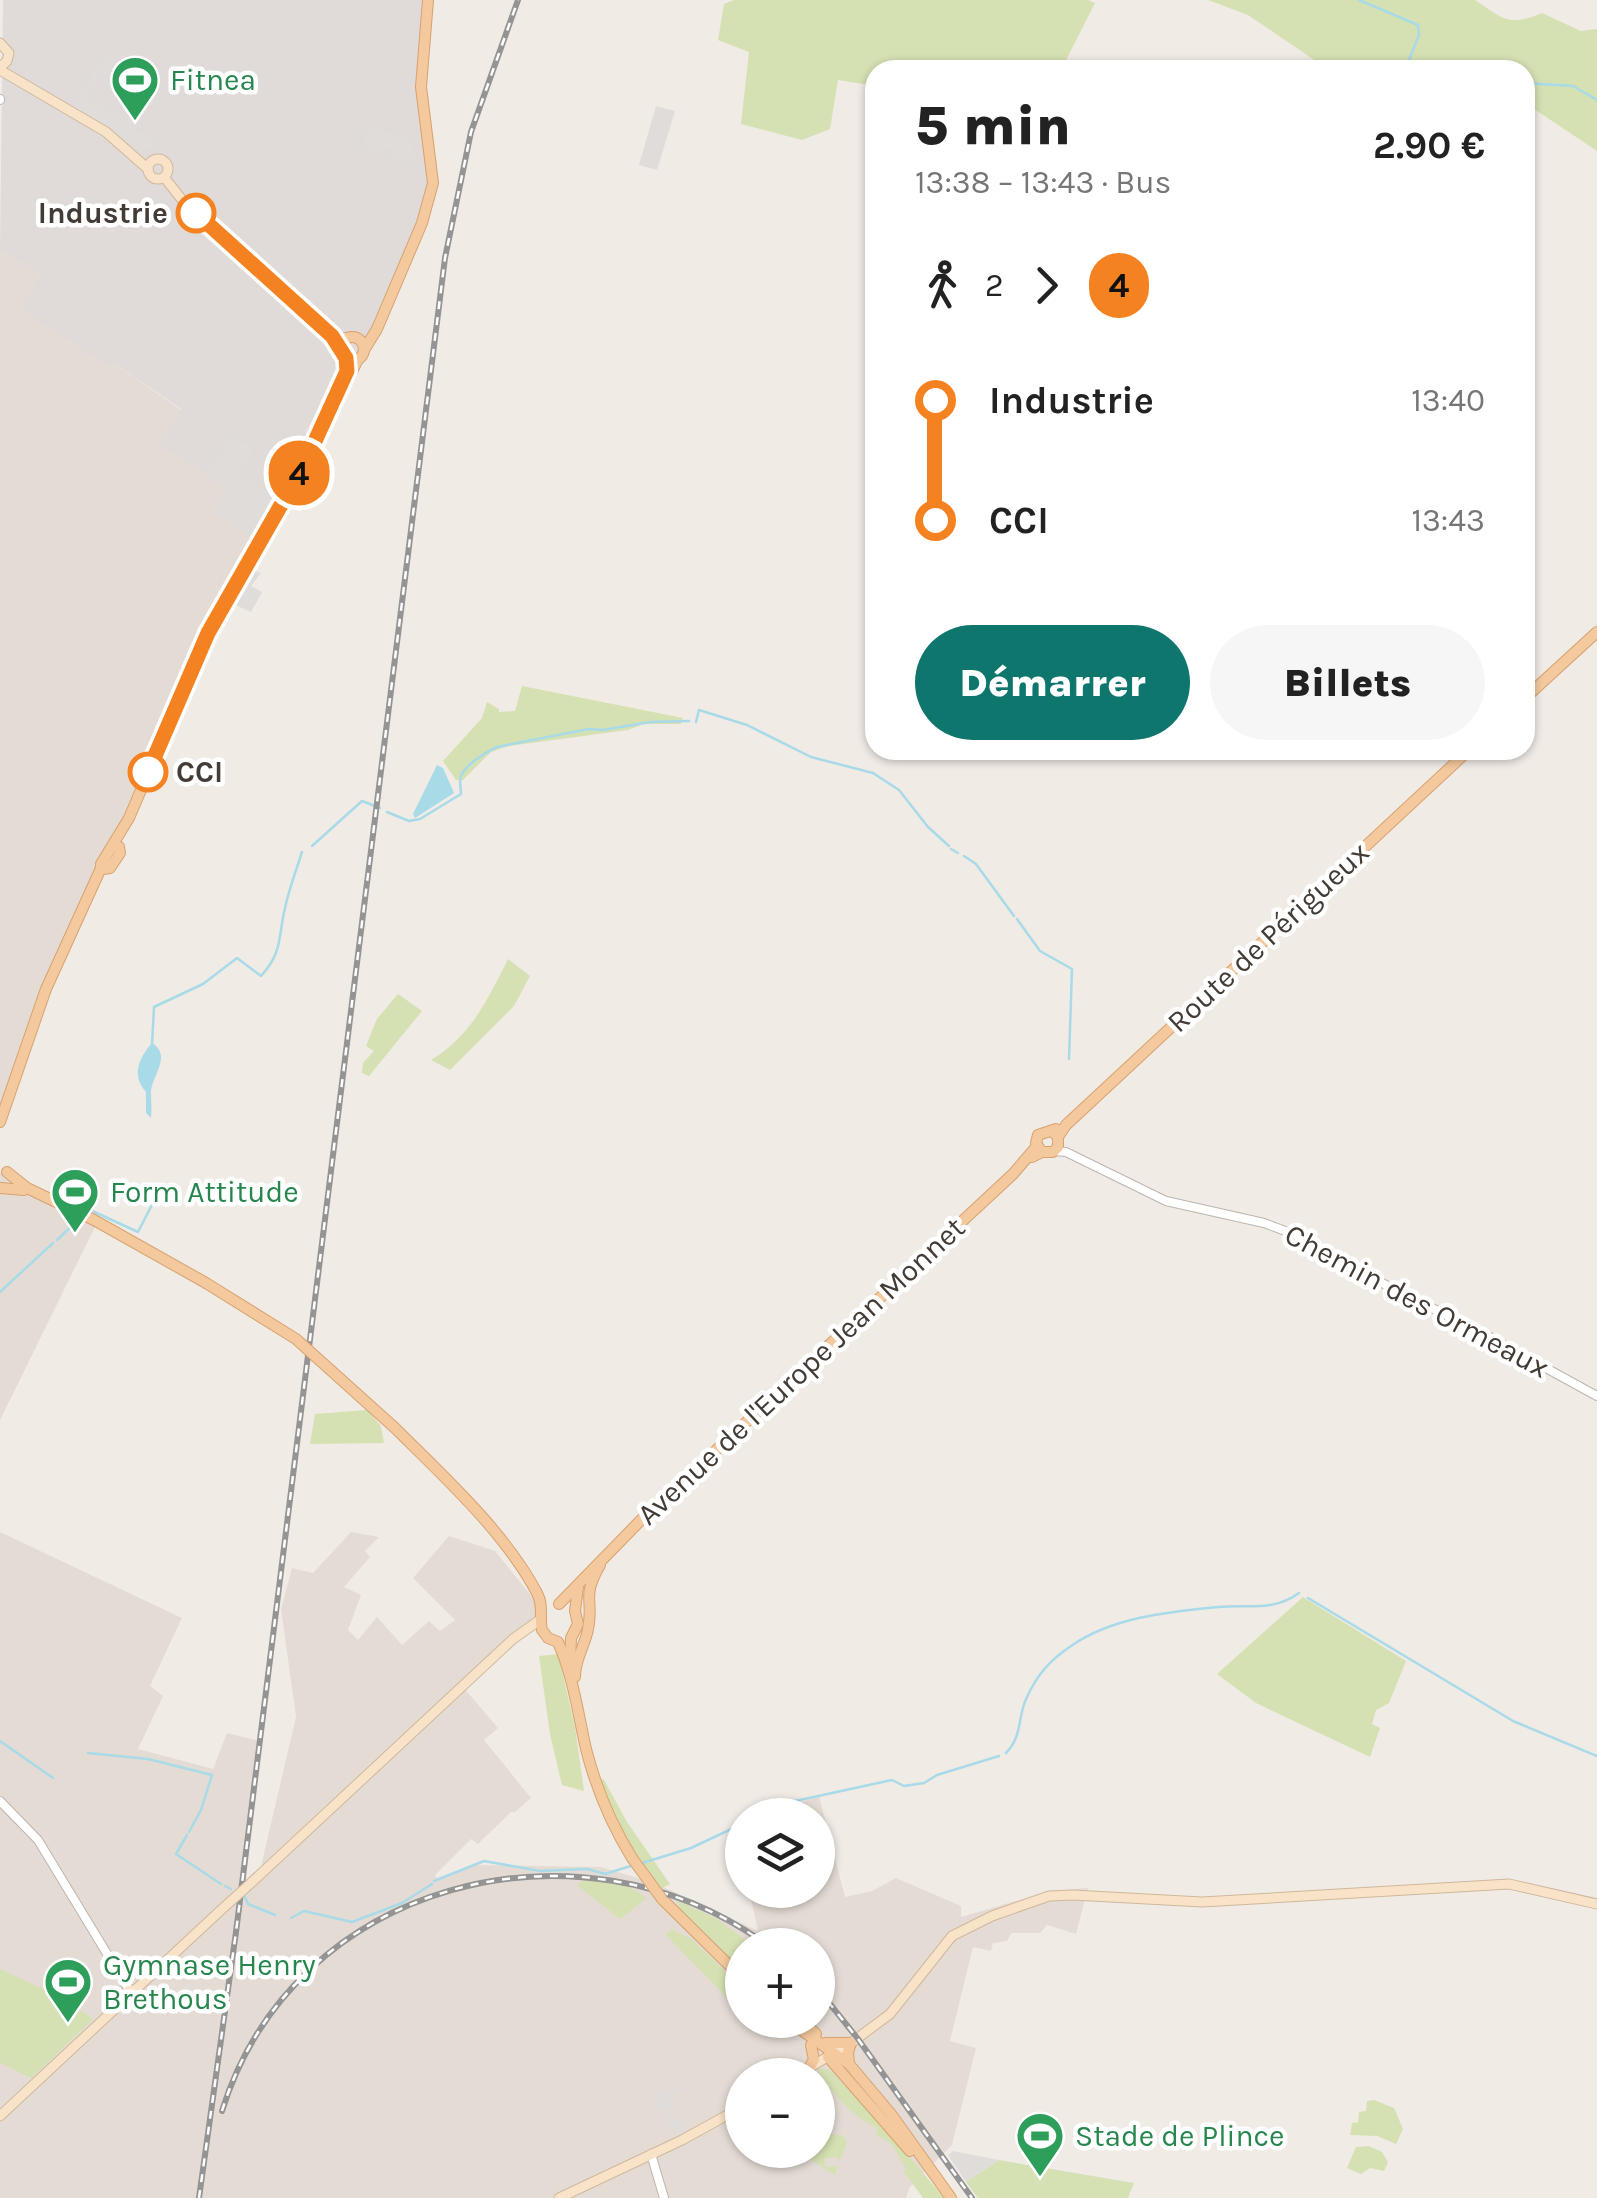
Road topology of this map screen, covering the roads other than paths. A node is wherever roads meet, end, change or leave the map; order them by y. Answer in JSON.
{"nodes":[{"id":1,"x":428,"y":0,"type":"edge"},
{"id":2,"x":0,"y":43,"type":"edge"},
{"id":3,"x":4,"y":72,"type":"edge"},
{"id":4,"x":151,"y":165,"type":"junction"},
{"id":5,"x":164,"y":177,"type":"junction"},
{"id":6,"x":377,"y":330,"type":"junction"},
{"id":7,"x":332,"y":336,"type":"junction"},
{"id":8,"x":352,"y":338,"type":"junction"},
{"id":9,"x":352,"y":354,"type":"junction"},
{"id":10,"x":1597,"y":632,"type":"edge"},
{"id":11,"x":1535,"y":689,"type":"edge"},
{"id":12,"x":1458,"y":760,"type":"edge"},
{"id":13,"x":0,"y":1122,"type":"edge"},
{"id":14,"x":1058,"y":1143,"type":"junction"},
{"id":15,"x":1040,"y":1149,"type":"junction"},
{"id":16,"x":4,"y":1166,"type":"edge"},
{"id":17,"x":0,"y":1188,"type":"edge"},
{"id":18,"x":67,"y":1206,"type":"junction"},
{"id":19,"x":1597,"y":1396,"type":"edge"},
{"id":20,"x":607,"y":1553,"type":"junction"},
{"id":21,"x":578,"y":1586,"type":"junction"},
{"id":22,"x":538,"y":1593,"type":"junction"},
{"id":23,"x":557,"y":1604,"type":"junction"},
{"id":24,"x":574,"y":1611,"type":"junction"},
{"id":25,"x":542,"y":1616,"type":"junction"},
{"id":26,"x":546,"y":1636,"type":"junction"},
{"id":27,"x":572,"y":1638,"type":"junction"},
{"id":28,"x":513,"y":1639,"type":"junction"},
{"id":29,"x":558,"y":1642,"type":"junction"},
{"id":30,"x":571,"y":1678,"type":"junction"},
{"id":31,"x":576,"y":1703,"type":"junction"},
{"id":32,"x":0,"y":1801,"type":"edge"},
{"id":33,"x":1597,"y":1904,"type":"edge"},
{"id":34,"x":725,"y":1961,"type":"edge"},
{"id":35,"x":132,"y":1990,"type":"junction"},
{"id":36,"x":807,"y":2038,"type":"edge"},
{"id":37,"x":813,"y":2038,"type":"edge"},
{"id":38,"x":817,"y":2038,"type":"edge"},
{"id":39,"x":825,"y":2044,"type":"junction"},
{"id":40,"x":851,"y":2044,"type":"junction"},
{"id":41,"x":812,"y":2045,"type":"junction"},
{"id":42,"x":831,"y":2055,"type":"junction"},
{"id":43,"x":814,"y":2058,"type":"edge"},
{"id":44,"x":826,"y":2058,"type":"edge"},
{"id":45,"x":849,"y":2064,"type":"junction"},
{"id":46,"x":836,"y":2068,"type":"joint"},
{"id":47,"x":862,"y":2082,"type":"junction"},
{"id":48,"x":0,"y":2116,"type":"edge"},
{"id":49,"x":725,"y":2116,"type":"edge"},
{"id":50,"x":651,"y":2154,"type":"junction"},
{"id":51,"x":559,"y":2198,"type":"edge"},
{"id":52,"x":664,"y":2198,"type":"edge"},
{"id":53,"x":950,"y":2198,"type":"edge"}],
"edges":[{"from":1,"to":6,"type":"main road"},
{"from":2,"to":3,"type":"main road"},
{"from":3,"to":4,"type":"main road"},
{"from":4,"to":5,"type":"main road"},
{"from":4,"to":5,"type":"main road"},
{"from":5,"to":7,"type":"main road"},
{"from":6,"to":8,"type":"main road"},
{"from":6,"to":9,"type":"main road"},
{"from":7,"to":8,"type":"main road"},
{"from":7,"to":9,"type":"main road"},
{"from":8,"to":9,"type":"main road"},
{"from":8,"to":9,"type":"main road"},
{"from":9,"to":13,"type":"main road"},
{"from":10,"to":11,"type":"main road"},
{"from":12,"to":14,"type":"main road","name":"Route de Périgueux"},
{"from":14,"to":15,"type":"main road"},
{"from":14,"to":15,"type":"main road","name":"Route de Périgueux"},
{"from":14,"to":19,"type":"street","name":"Chemin des Ormeaux"},
{"from":15,"to":20,"type":"main road","name":"Avenue de l'Europe Jean Monnet"},
{"from":16,"to":17,"type":"main road"},
{"from":16,"to":18,"type":"main road"},
{"from":17,"to":18,"type":"main road"},
{"from":18,"to":22,"type":"main road","bridge":true},
{"from":20,"to":21,"type":"main road","name":"Avenue de l'Europe Jean Monnet"},
{"from":20,"to":31,"type":"main road"},
{"from":21,"to":23,"type":"main road","name":"Avenue de l'Europe Jean Monnet"},
{"from":21,"to":24,"type":"main road"},
{"from":22,"to":23,"type":"main road"},
{"from":22,"to":25,"type":"main road"},
{"from":23,"to":24,"type":"main road"},
{"from":23,"to":25,"type":"main road"},
{"from":24,"to":27,"type":"main road"},
{"from":25,"to":26,"type":"main road"},
{"from":25,"to":28,"type":"main road"},
{"from":26,"to":28,"type":"main road"},
{"from":26,"to":29,"type":"main road"},
{"from":27,"to":29,"type":"main road"},
{"from":27,"to":30,"type":"main road"},
{"from":28,"to":35,"type":"main road","bridge":true},
{"from":29,"to":30,"type":"main road"},
{"from":30,"to":31,"type":"main road"},
{"from":31,"to":34,"type":"main road","bridge":true},
{"from":32,"to":35,"type":"street"},
{"from":33,"to":40,"type":"main road"},
{"from":35,"to":48,"type":"main road"},
{"from":36,"to":41,"type":"main road"},
{"from":37,"to":42,"type":"main road"},
{"from":38,"to":39,"type":"main road"},
{"from":39,"to":40,"type":"main road"},
{"from":39,"to":42,"type":"main road"},
{"from":40,"to":42,"type":"main road"},
{"from":40,"to":45,"type":"main road"},
{"from":41,"to":42,"type":"main road"},
{"from":41,"to":43,"type":"main road"},
{"from":42,"to":44,"type":"main road"},
{"from":42,"to":45,"type":"main road"},
{"from":42,"to":46,"type":"main road"},
{"from":42,"to":47,"type":"main road"},
{"from":45,"to":47,"type":"main road"},
{"from":46,"to":53,"type":"main road"},
{"from":47,"to":53,"type":"main road"},
{"from":49,"to":50,"type":"main road"},
{"from":50,"to":51,"type":"main road"},
{"from":50,"to":52,"type":"street"}]}
